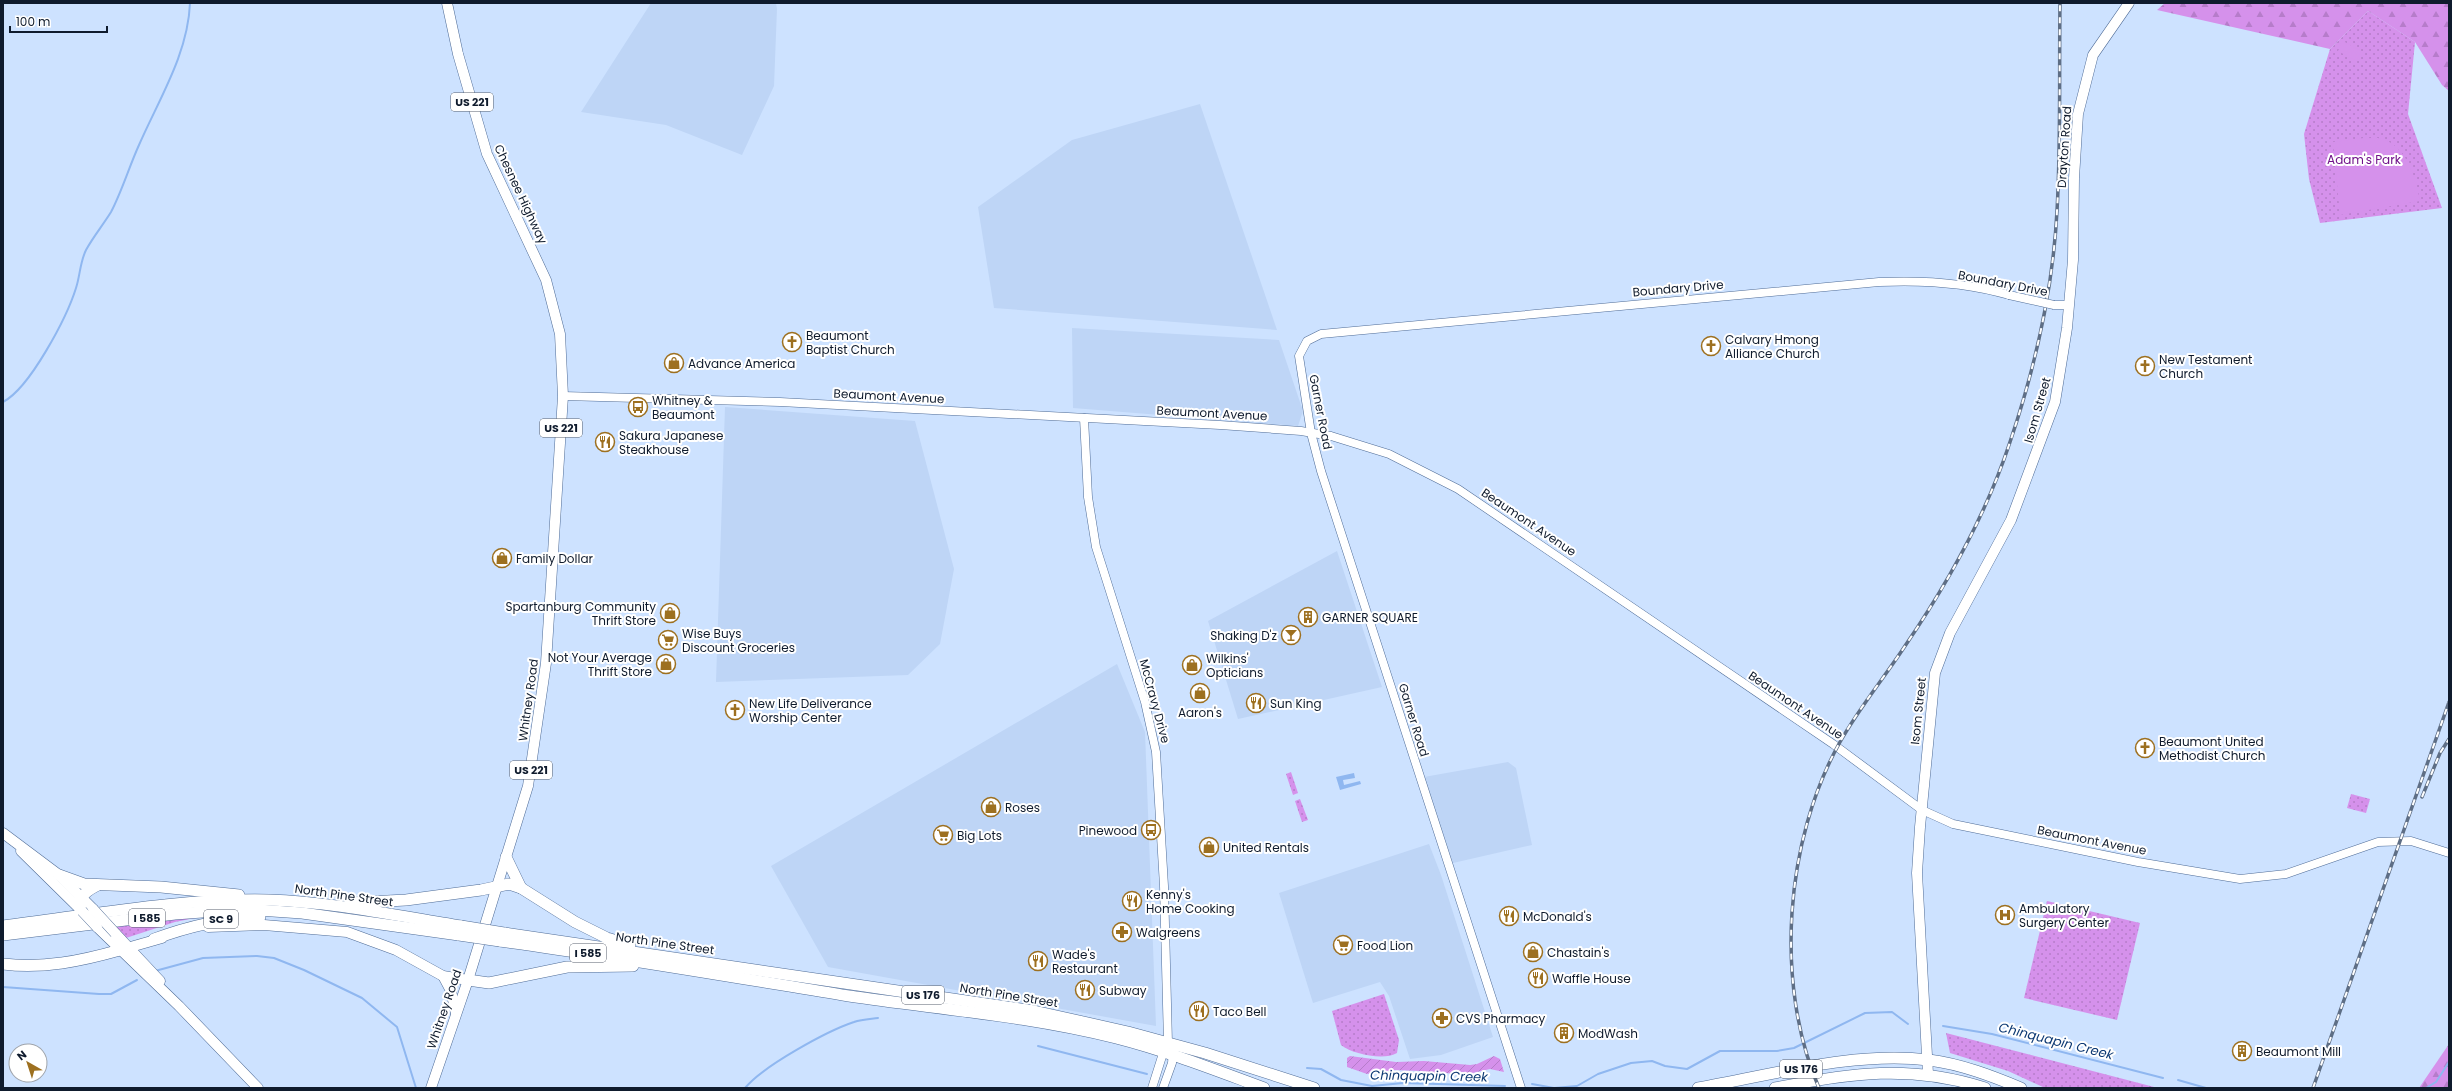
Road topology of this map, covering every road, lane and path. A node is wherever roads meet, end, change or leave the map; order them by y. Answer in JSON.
{"nodes":[{"id":1,"x":447,"y":3,"type":"edge"},
{"id":2,"x":2129,"y":3,"type":"edge"},
{"id":3,"x":2068,"y":305,"type":"junction"},
{"id":4,"x":1299,"y":356,"type":"joint"},
{"id":5,"x":563,"y":396,"type":"junction"},
{"id":6,"x":1084,"y":418,"type":"junction"},
{"id":7,"x":1311,"y":432,"type":"junction"},
{"id":8,"x":1922,"y":810,"type":"junction"},
{"id":9,"x":4,"y":834,"type":"edge"},
{"id":10,"x":2449,"y":853,"type":"edge"},
{"id":11,"x":506,"y":857,"type":"junction"},
{"id":12,"x":59,"y":875,"type":"junction"},
{"id":13,"x":98,"y":885,"type":"junction"},
{"id":14,"x":496,"y":887,"type":"junction"},
{"id":15,"x":521,"y":888,"type":"junction"},
{"id":16,"x":82,"y":897,"type":"junction"},
{"id":17,"x":269,"y":900,"type":"junction"},
{"id":18,"x":330,"y":905,"type":"junction"},
{"id":19,"x":81,"y":910,"type":"junction"},
{"id":20,"x":291,"y":913,"type":"junction"},
{"id":21,"x":99,"y":923,"type":"junction"},
{"id":22,"x":3,"y":926,"type":"edge"},
{"id":23,"x":460,"y":930,"type":"junction"},
{"id":24,"x":3,"y":935,"type":"edge"},
{"id":25,"x":151,"y":940,"type":"junction"},
{"id":26,"x":125,"y":949,"type":"junction"},
{"id":27,"x":144,"y":962,"type":"junction"},
{"id":28,"x":676,"y":963,"type":"junction"},
{"id":29,"x":3,"y":964,"type":"edge"},
{"id":30,"x":443,"y":976,"type":"junction"},
{"id":31,"x":468,"y":980,"type":"junction"},
{"id":32,"x":179,"y":1006,"type":"junction"},
{"id":33,"x":456,"y":1014,"type":"junction"},
{"id":34,"x":1168,"y":1050,"type":"junction"},
{"id":35,"x":1929,"y":1060,"type":"junction"},
{"id":36,"x":1928,"y":1074,"type":"junction"},
{"id":37,"x":258,"y":1088,"type":"edge"},
{"id":38,"x":431,"y":1088,"type":"edge"},
{"id":39,"x":1152,"y":1088,"type":"edge"},
{"id":40,"x":1163,"y":1088,"type":"edge"},
{"id":41,"x":1264,"y":1088,"type":"edge"},
{"id":42,"x":1314,"y":1088,"type":"edge"},
{"id":43,"x":1520,"y":1088,"type":"edge"},
{"id":44,"x":1698,"y":1088,"type":"edge"},
{"id":45,"x":1775,"y":1088,"type":"edge"},
{"id":46,"x":1985,"y":1088,"type":"edge"},
{"id":47,"x":2021,"y":1088,"type":"edge"}],
"edges":[{"from":1,"to":5,"type":"main road","name":"Chesnee Highway","number":"US 221"},
{"from":2,"to":3,"type":"main road","name":"Drayton Road"},
{"from":3,"to":4,"type":"street","name":"Boundary Drive","bridge":true},
{"from":3,"to":8,"type":"main road","name":"Isom Street"},
{"from":4,"to":7,"type":"street","name":"Garner Road"},
{"from":5,"to":6,"type":"street","name":"Beaumont Avenue"},
{"from":5,"to":11,"type":"main road","name":"Whitney Road","number":"US 221"},
{"from":6,"to":7,"type":"street","name":"Beaumont Avenue"},
{"from":6,"to":34,"type":"street","name":"McCravy Drive"},
{"from":7,"to":8,"type":"street","name":"Beaumont Avenue"},
{"from":7,"to":43,"type":"street","name":"Garner Road"},
{"from":8,"to":10,"type":"street","name":"Beaumont Avenue"},
{"from":8,"to":35,"type":"main road","name":"Isom Street"},
{"from":9,"to":12,"type":"main road","number":"SC 9"},
{"from":9,"to":19,"type":"main road","number":"SC 9"},
{"from":11,"to":14,"type":"main road","name":"Whitney Road","number":"US 221"},
{"from":11,"to":15,"type":"highway"},
{"from":12,"to":13,"type":"highway","number":"SC 9"},
{"from":12,"to":16,"type":"main road"},
{"from":13,"to":16,"type":"highway"},
{"from":13,"to":17,"type":"highway","number":"SC 9"},
{"from":14,"to":15,"type":"highway"},
{"from":14,"to":18,"type":"highway"},
{"from":14,"to":31,"type":"main road","name":"Whitney Road","number":"US 221"},
{"from":15,"to":28,"type":"highway"},
{"from":16,"to":19,"type":"highway"},
{"from":16,"to":21,"type":"main road","bridge":true},
{"from":17,"to":18,"type":"highway","name":"North Pine Street","number":"I 585"},
{"from":17,"to":22,"type":"highway","name":"North Pine Street","number":"I 585"},
{"from":18,"to":23,"type":"highway","name":"North Pine Street","number":"I 585"},
{"from":19,"to":21,"type":"main road","number":"SC 9","bridge":true},
{"from":20,"to":23,"type":"highway","name":"North Pine Street","number":"I 585"},
{"from":20,"to":24,"type":"highway","name":"North Pine Street","number":"I 585"},
{"from":20,"to":25,"type":"highway","number":"SC 9"},
{"from":21,"to":26,"type":"main road","bridge":true},
{"from":23,"to":28,"type":"highway","name":"North Pine Street","number":"I 585","bridge":true},
{"from":25,"to":26,"type":"main road","number":"SC 9"},
{"from":25,"to":27,"type":"main road"},
{"from":25,"to":30,"type":"main road"},
{"from":26,"to":27,"type":"main road"},
{"from":26,"to":29,"type":"highway"},
{"from":26,"to":32,"type":"main road"},
{"from":27,"to":32,"type":"main road"},
{"from":28,"to":31,"type":"highway"},
{"from":28,"to":34,"type":"highway","name":"North Pine Street","number":"US 176"},
{"from":30,"to":31,"type":"main road"},
{"from":30,"to":33,"type":"main road"},
{"from":31,"to":33,"type":"main road","name":"Whitney Road","number":"US 221"},
{"from":32,"to":37,"type":"main road"},
{"from":33,"to":38,"type":"main road","name":"Whitney Road","number":"US 221"},
{"from":34,"to":39,"type":"street"},
{"from":34,"to":40,"type":"street"},
{"from":34,"to":41,"type":"highway","name":"North Pine Street","number":"US 176"},
{"from":34,"to":42,"type":"highway","name":"North Pine Street","number":"US 176"},
{"from":35,"to":36,"type":"main road","name":"Isom Street"},
{"from":35,"to":44,"type":"highway","number":"US 176"},
{"from":35,"to":47,"type":"highway","number":"US 176"},
{"from":36,"to":45,"type":"highway","number":"US 176"},
{"from":36,"to":46,"type":"highway","number":"US 176"}]}
